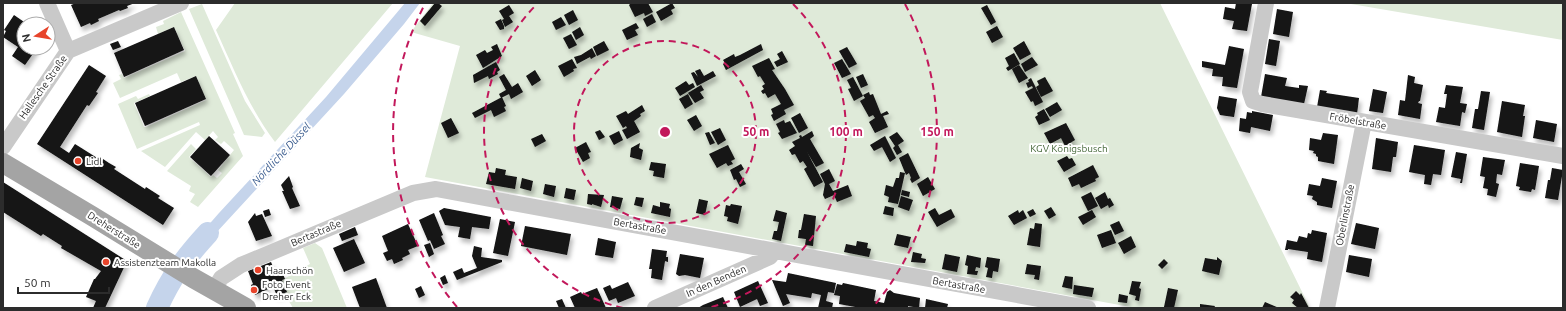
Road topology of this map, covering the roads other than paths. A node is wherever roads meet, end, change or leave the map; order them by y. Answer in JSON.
{"nodes":[{"id":1,"x":47,"y":3,"type":"edge"},
{"id":2,"x":180,"y":3,"type":"edge"},
{"id":3,"x":1266,"y":3,"type":"edge"},
{"id":4,"x":68,"y":50,"type":"junction"},
{"id":5,"x":1364,"y":122,"type":"junction"},
{"id":6,"x":3,"y":147,"type":"edge"},
{"id":7,"x":1563,"y":156,"type":"edge"},
{"id":8,"x":3,"y":163,"type":"edge"},
{"id":9,"x":775,"y":251,"type":"junction"},
{"id":10,"x":214,"y":290,"type":"junction"},
{"id":11,"x":246,"y":308,"type":"edge"},
{"id":12,"x":654,"y":308,"type":"edge"},
{"id":13,"x":1088,"y":308,"type":"edge"},
{"id":14,"x":1327,"y":308,"type":"edge"}],
"edges":[{"from":1,"to":4,"type":"street","name":"Hallesche Straße"},
{"from":2,"to":4,"type":"street"},
{"from":3,"to":5,"type":"street","name":"Fröbelstraße"},
{"from":4,"to":6,"type":"street","name":"Hallesche Straße"},
{"from":5,"to":7,"type":"street","name":"Fröbelstraße"},
{"from":5,"to":14,"type":"street","name":"Oberlinstraße"},
{"from":8,"to":10,"type":"main road","name":"Dreherstraße"},
{"from":9,"to":10,"type":"street","name":"Bertastraße"},
{"from":9,"to":12,"type":"street","name":"In den Benden"},
{"from":9,"to":13,"type":"street","name":"Bertastraße"},
{"from":10,"to":11,"type":"main road","name":"Dreherstraße"}]}
